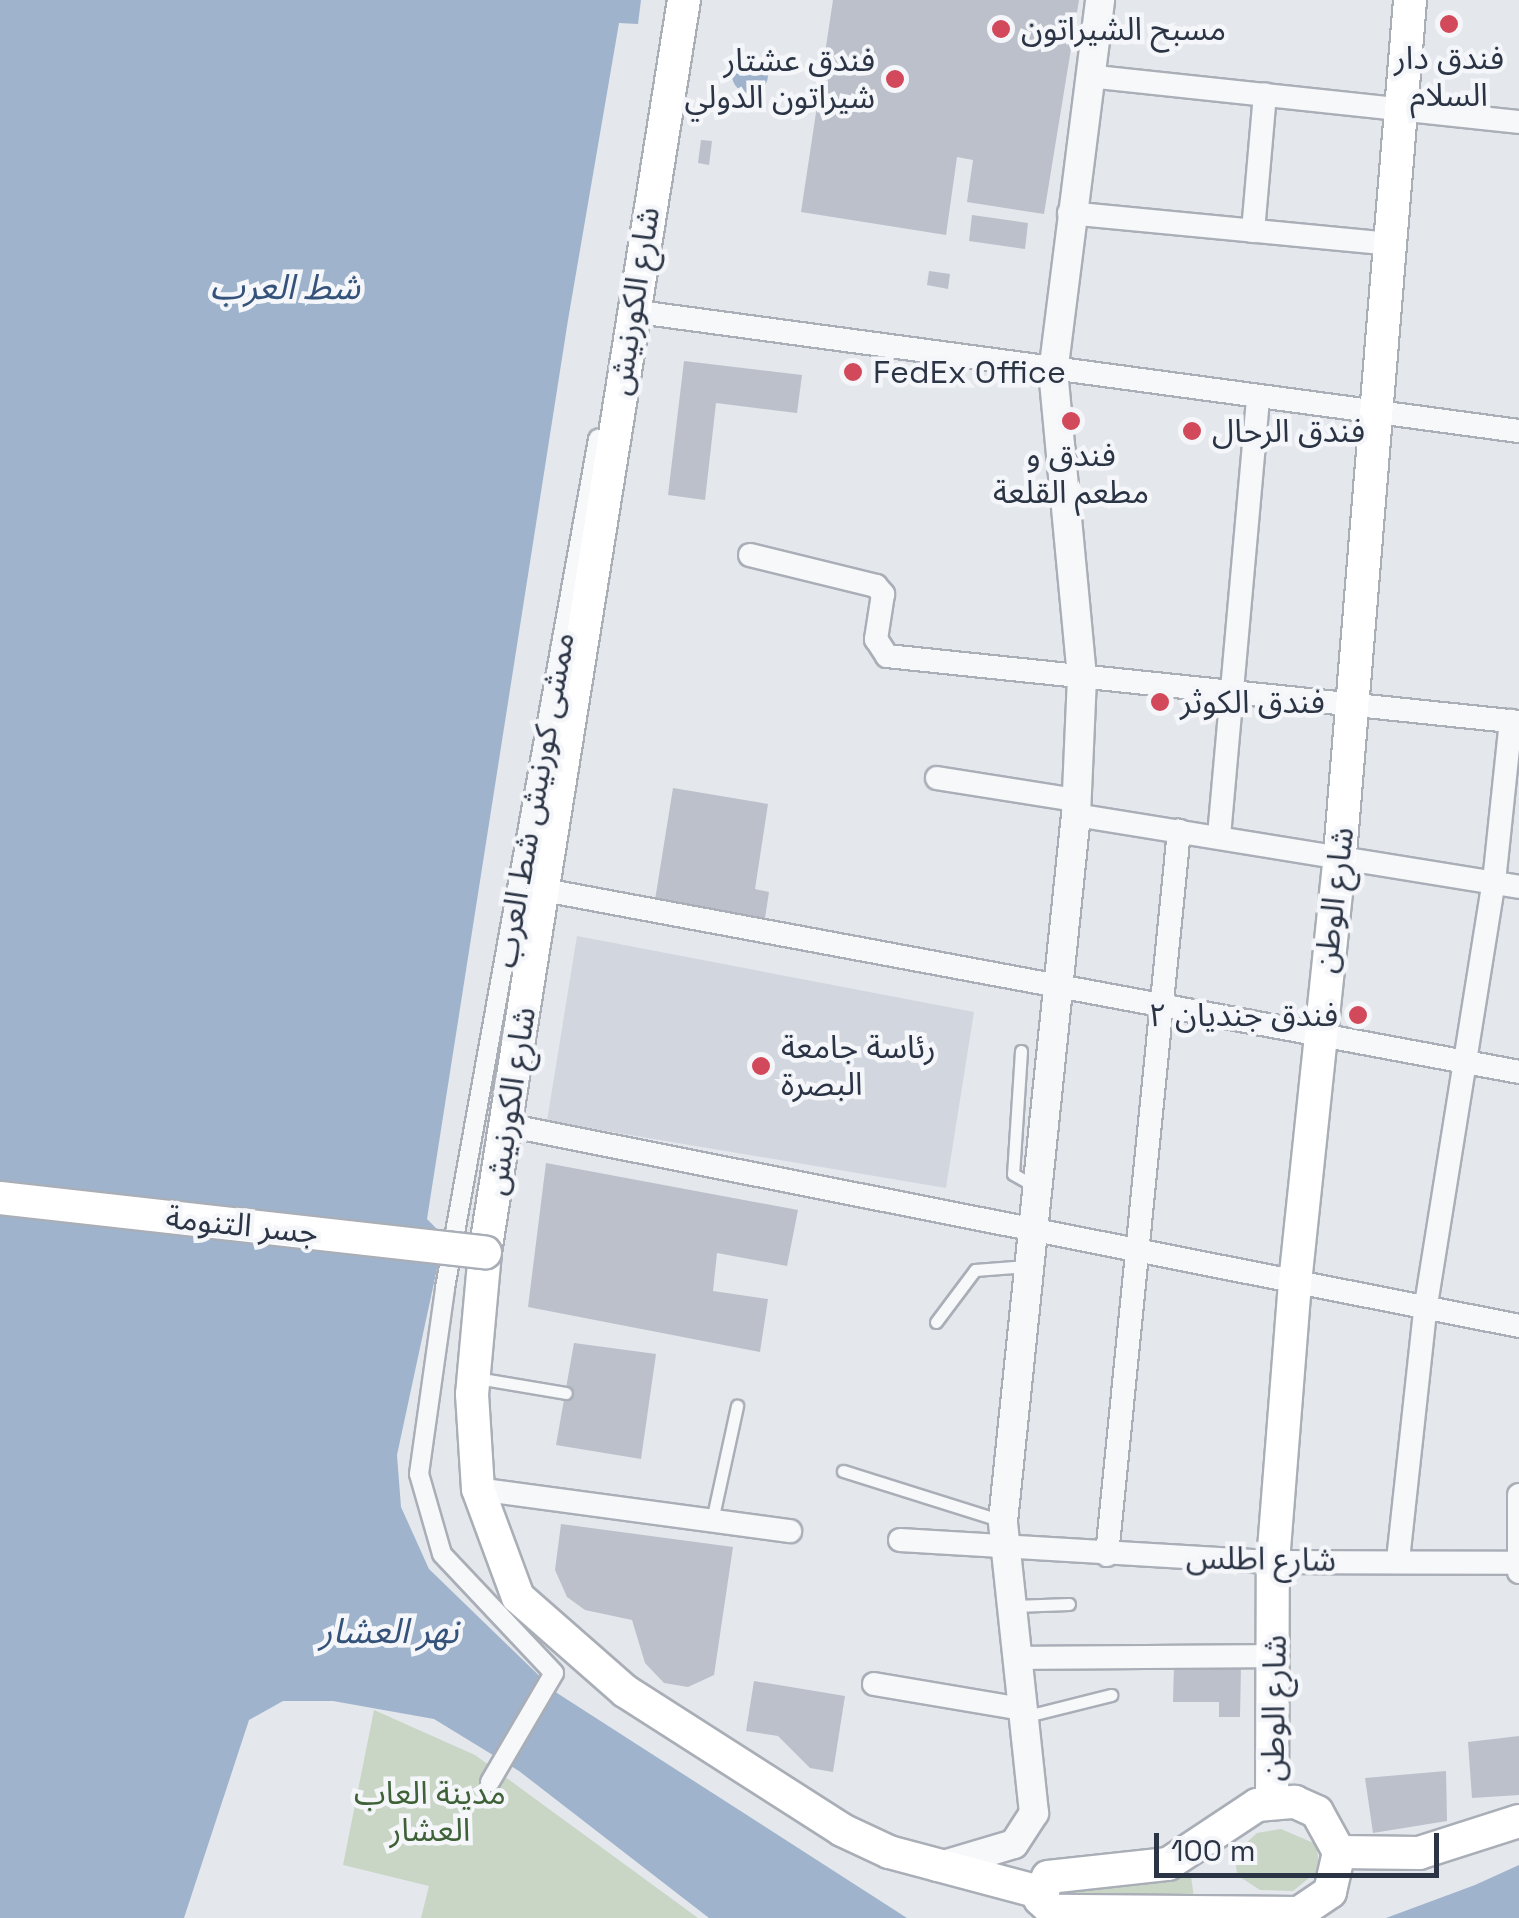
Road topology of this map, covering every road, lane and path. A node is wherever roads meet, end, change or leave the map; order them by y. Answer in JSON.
{"nodes":[{"id":1,"x":676,"y":0,"type":"edge"},
{"id":2,"x":684,"y":0,"type":"edge"},
{"id":3,"x":1100,"y":0,"type":"edge"},
{"id":4,"x":1410,"y":0,"type":"edge"},
{"id":5,"x":1088,"y":76,"type":"junction"},
{"id":6,"x":1265,"y":95,"type":"junction"},
{"id":7,"x":1400,"y":110,"type":"junction"},
{"id":8,"x":1519,"y":122,"type":"edge"},
{"id":9,"x":1069,"y":213,"type":"junction"},
{"id":10,"x":1253,"y":231,"type":"junction"},
{"id":11,"x":1390,"y":244,"type":"junction"},
{"id":12,"x":632,"y":311,"type":"junction"},
{"id":13,"x":1053,"y":374,"type":"junction"},
{"id":14,"x":1258,"y":400,"type":"junction"},
{"id":15,"x":1376,"y":413,"type":"junction"},
{"id":16,"x":1519,"y":431,"type":"edge"},
{"id":17,"x":750,"y":556,"type":"dead end"},
{"id":18,"x":1082,"y":677,"type":"junction"},
{"id":19,"x":1230,"y":689,"type":"junction"},
{"id":20,"x":1353,"y":700,"type":"junction"},
{"id":21,"x":1515,"y":722,"type":"edge"},
{"id":22,"x":937,"y":778,"type":"dead end"},
{"id":23,"x":1076,"y":808,"type":"junction"},
{"id":24,"x":1179,"y":830,"type":"junction"},
{"id":25,"x":1219,"y":836,"type":"junction"},
{"id":26,"x":1340,"y":854,"type":"junction"},
{"id":27,"x":1494,"y":882,"type":"junction"},
{"id":28,"x":1519,"y":887,"type":"edge"},
{"id":29,"x":544,"y":890,"type":"junction"},
{"id":30,"x":1056,"y":989,"type":"junction"},
{"id":31,"x":1165,"y":1005,"type":"junction"},
{"id":32,"x":1318,"y":1034,"type":"junction"},
{"id":33,"x":1020,"y":1051,"type":"dead end"},
{"id":34,"x":1464,"y":1062,"type":"junction"},
{"id":35,"x":1519,"y":1072,"type":"edge"},
{"id":36,"x":506,"y":1125,"type":"junction"},
{"id":37,"x":1035,"y":1186,"type":"junction"},
{"id":38,"x":0,"y":1198,"type":"edge"},
{"id":39,"x":1030,"y":1230,"type":"junction"},
{"id":40,"x":1138,"y":1250,"type":"junction"},
{"id":41,"x":485,"y":1252,"type":"junction"},
{"id":42,"x":1026,"y":1266,"type":"junction"},
{"id":43,"x":1294,"y":1283,"type":"junction"},
{"id":44,"x":1425,"y":1311,"type":"junction"},
{"id":45,"x":936,"y":1322,"type":"dead end"},
{"id":46,"x":1519,"y":1326,"type":"edge"},
{"id":47,"x":473,"y":1377,"type":"junction"},
{"id":48,"x":566,"y":1394,"type":"dead end"},
{"id":49,"x":737,"y":1406,"type":"dead end"},
{"id":50,"x":843,"y":1472,"type":"dead end"},
{"id":51,"x":478,"y":1489,"type":"junction"},
{"id":52,"x":1519,"y":1495,"type":"edge"},
{"id":53,"x":713,"y":1516,"type":"junction"},
{"id":54,"x":790,"y":1531,"type":"dead end"},
{"id":55,"x":1004,"y":1534,"type":"junction"},
{"id":56,"x":900,"y":1540,"type":"dead end"},
{"id":57,"x":1107,"y":1555,"type":"junction"},
{"id":58,"x":1518,"y":1556,"type":"edge"},
{"id":59,"x":1398,"y":1560,"type":"junction"},
{"id":60,"x":1273,"y":1562,"type":"junction"},
{"id":61,"x":1069,"y":1604,"type":"dead end"},
{"id":62,"x":1010,"y":1606,"type":"junction"},
{"id":63,"x":1276,"y":1656,"type":"junction"},
{"id":64,"x":1016,"y":1658,"type":"junction"},
{"id":65,"x":874,"y":1684,"type":"dead end"},
{"id":66,"x":1111,"y":1694,"type":"dead end"},
{"id":67,"x":1022,"y":1713,"type":"junction"},
{"id":68,"x":490,"y":1782,"type":"dead end"},
{"id":69,"x":1272,"y":1801,"type":"junction"},
{"id":70,"x":1519,"y":1821,"type":"edge"},
{"id":71,"x":1027,"y":1833,"type":"junction"},
{"id":72,"x":1339,"y":1852,"type":"junction"},
{"id":73,"x":937,"y":1866,"type":"junction"},
{"id":74,"x":1055,"y":1899,"type":"edge"},
{"id":75,"x":1208,"y":1914,"type":"edge"},
{"id":76,"x":1299,"y":1916,"type":"edge"}],
"edges":[{"from":1,"to":68,"type":"street","name":"ممشى كورنيش شط العرب"},
{"from":2,"to":12,"type":"main road","name":"شارع الكورنيش"},
{"from":3,"to":5,"type":"street"},
{"from":4,"to":7,"type":"main road","name":"شارع الوطن"},
{"from":5,"to":6,"type":"street"},
{"from":5,"to":9,"type":"street"},
{"from":6,"to":7,"type":"street"},
{"from":6,"to":10,"type":"street"},
{"from":7,"to":8,"type":"street"},
{"from":7,"to":11,"type":"main road","name":"شارع الوطن"},
{"from":9,"to":10,"type":"street"},
{"from":9,"to":13,"type":"street"},
{"from":10,"to":11,"type":"street"},
{"from":11,"to":15,"type":"main road","name":"شارع الوطن"},
{"from":12,"to":13,"type":"street"},
{"from":12,"to":29,"type":"main road","name":"شارع الكورنيش"},
{"from":13,"to":14,"type":"street"},
{"from":13,"to":18,"type":"street"},
{"from":14,"to":15,"type":"street"},
{"from":14,"to":19,"type":"street"},
{"from":15,"to":16,"type":"street"},
{"from":15,"to":20,"type":"main road","name":"شارع الوطن"},
{"from":17,"to":18,"type":"street"},
{"from":18,"to":19,"type":"street"},
{"from":18,"to":23,"type":"street"},
{"from":19,"to":20,"type":"street"},
{"from":19,"to":25,"type":"street"},
{"from":20,"to":21,"type":"street"},
{"from":20,"to":26,"type":"main road","name":"شارع الوطن"},
{"from":21,"to":27,"type":"street"},
{"from":22,"to":23,"type":"street"},
{"from":23,"to":24,"type":"street"},
{"from":23,"to":30,"type":"street"},
{"from":24,"to":25,"type":"street"},
{"from":24,"to":31,"type":"street"},
{"from":25,"to":26,"type":"street"},
{"from":26,"to":27,"type":"street"},
{"from":26,"to":32,"type":"main road","name":"شارع الوطن"},
{"from":27,"to":28,"type":"street"},
{"from":27,"to":34,"type":"street"},
{"from":29,"to":30,"type":"street"},
{"from":29,"to":36,"type":"main road","name":"شارع الكورنيش"},
{"from":30,"to":31,"type":"street"},
{"from":30,"to":37,"type":"street"},
{"from":31,"to":32,"type":"street"},
{"from":31,"to":40,"type":"street"},
{"from":32,"to":34,"type":"street"},
{"from":32,"to":43,"type":"main road","name":"شارع الوطن"},
{"from":33,"to":37,"type":"lane"},
{"from":34,"to":35,"type":"street"},
{"from":34,"to":44,"type":"street"},
{"from":36,"to":39,"type":"street"},
{"from":36,"to":41,"type":"main road","name":"شارع الكورنيش"},
{"from":37,"to":39,"type":"street"},
{"from":38,"to":41,"type":"main road","name":"جسر التنومة","bridge":true},
{"from":39,"to":40,"type":"street"},
{"from":39,"to":42,"type":"street"},
{"from":40,"to":43,"type":"street"},
{"from":40,"to":57,"type":"street"},
{"from":41,"to":47,"type":"main road","name":"شارع الكورنيش"},
{"from":42,"to":45,"type":"lane"},
{"from":42,"to":55,"type":"street"},
{"from":43,"to":44,"type":"street"},
{"from":43,"to":60,"type":"main road","name":"شارع الوطن"},
{"from":44,"to":46,"type":"street"},
{"from":44,"to":59,"type":"street"},
{"from":47,"to":48,"type":"lane"},
{"from":47,"to":51,"type":"main road","name":"شارع الكورنيش"},
{"from":49,"to":53,"type":"lane"},
{"from":50,"to":55,"type":"lane"},
{"from":51,"to":53,"type":"street"},
{"from":51,"to":73,"type":"main road","name":"شارع الكورنيش"},
{"from":52,"to":58,"type":"street"},
{"from":53,"to":54,"type":"street"},
{"from":55,"to":56,"type":"street","name":"شارع اطلس"},
{"from":55,"to":57,"type":"street","name":"شارع اطلس"},
{"from":55,"to":62,"type":"street"},
{"from":57,"to":60,"type":"street","name":"شارع اطلس"},
{"from":58,"to":59,"type":"street","name":"شارع اطلس"},
{"from":59,"to":60,"type":"street","name":"شارع اطلس"},
{"from":60,"to":63,"type":"main road","name":"شارع الوطن"},
{"from":61,"to":62,"type":"lane"},
{"from":62,"to":64,"type":"street"},
{"from":63,"to":64,"type":"street"},
{"from":63,"to":69,"type":"main road","name":"شارع الوطن"},
{"from":64,"to":67,"type":"street"},
{"from":65,"to":67,"type":"street"},
{"from":66,"to":67,"type":"lane"},
{"from":67,"to":71,"type":"street"},
{"from":69,"to":72,"type":"main road"},
{"from":69,"to":74,"type":"main road"},
{"from":70,"to":72,"type":"main road"},
{"from":71,"to":73,"type":"street"},
{"from":71,"to":74,"type":"street"},
{"from":72,"to":76,"type":"main road"},
{"from":73,"to":74,"type":"main road","name":"شارع الكورنيش"},
{"from":74,"to":75,"type":"main road"},
{"from":75,"to":76,"type":"main road"}]}
